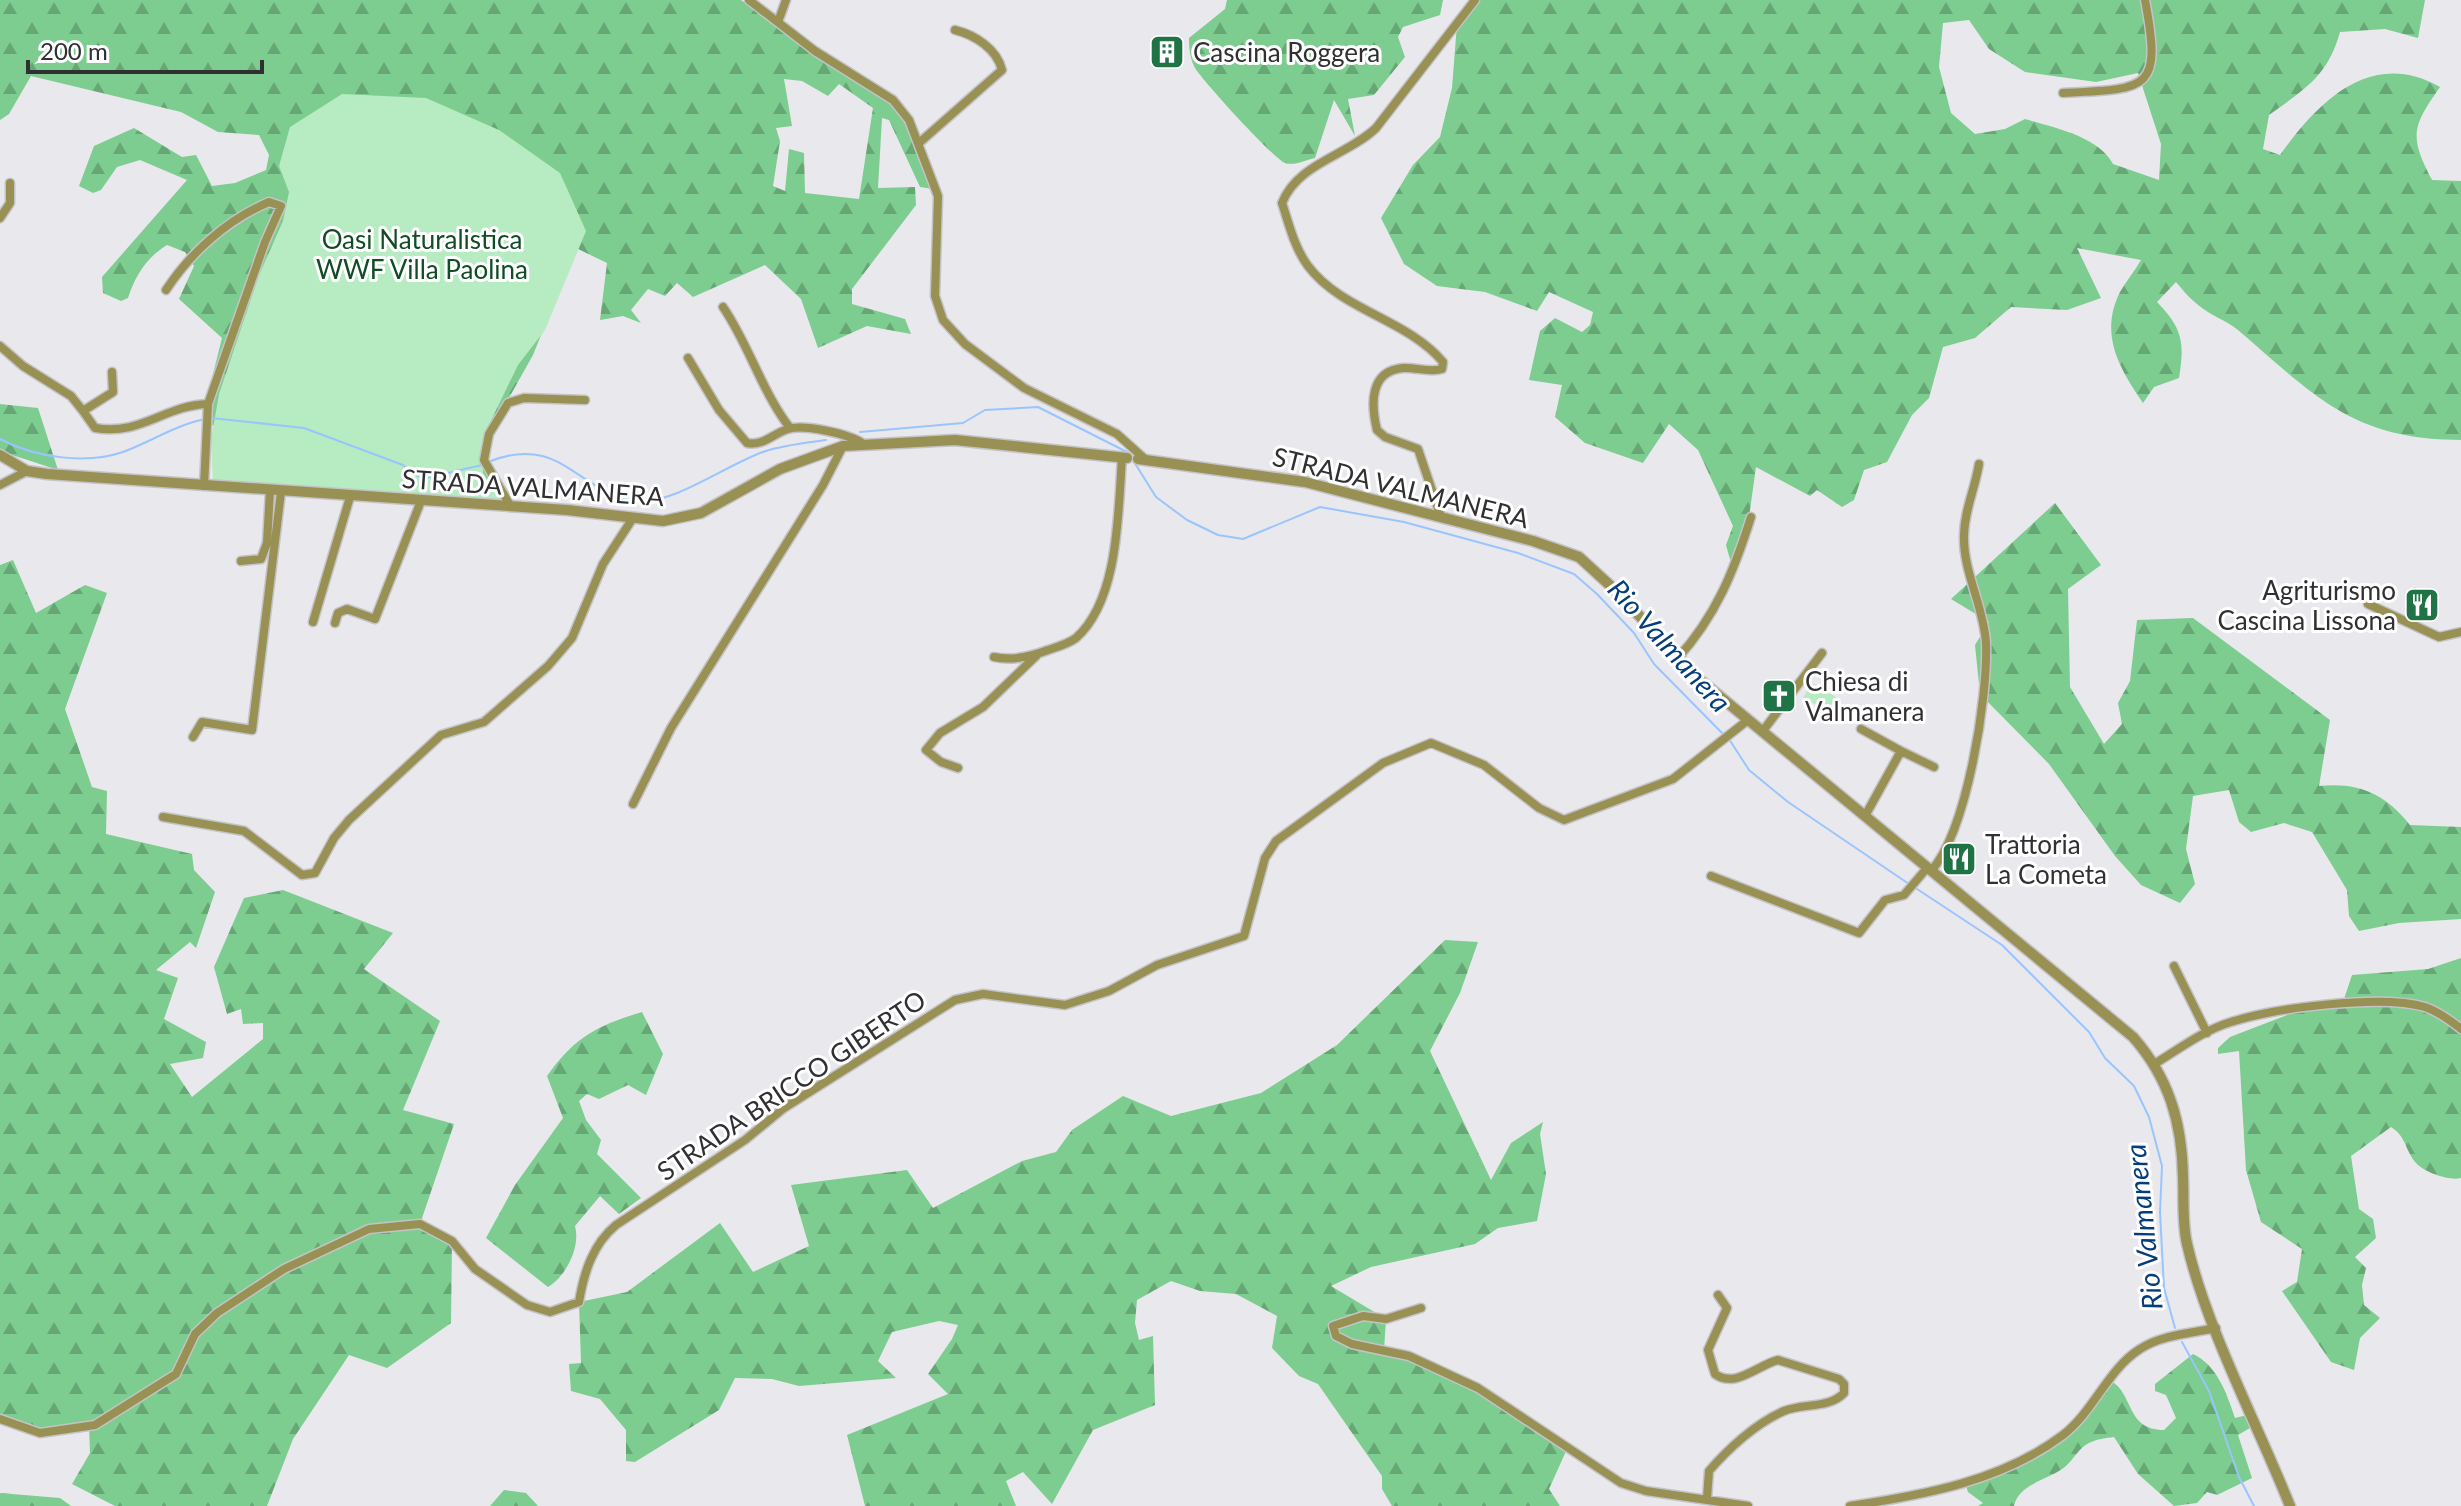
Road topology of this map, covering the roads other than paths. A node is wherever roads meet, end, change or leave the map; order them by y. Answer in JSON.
{"nodes":[{"id":1,"x":749,"y":0,"type":"edge"},
{"id":2,"x":786,"y":0,"type":"edge"},
{"id":3,"x":1475,"y":0,"type":"edge"},
{"id":4,"x":2145,"y":0,"type":"edge"},
{"id":5,"x":778,"y":22,"type":"junction"},
{"id":6,"x":955,"y":30,"type":"dead end"},
{"id":7,"x":2063,"y":93,"type":"dead end"},
{"id":8,"x":919,"y":143,"type":"junction"},
{"id":9,"x":10,"y":183,"type":"dead end"},
{"id":10,"x":0,"y":218,"type":"edge"},
{"id":11,"x":166,"y":290,"type":"dead end"},
{"id":12,"x":723,"y":307,"type":"dead end"},
{"id":13,"x":0,"y":346,"type":"edge"},
{"id":14,"x":688,"y":358,"type":"dead end"},
{"id":15,"x":112,"y":372,"type":"dead end"},
{"id":16,"x":585,"y":400,"type":"dead end"},
{"id":17,"x":208,"y":408,"type":"junction"},
{"id":18,"x":83,"y":411,"type":"junction"},
{"id":19,"x":790,"y":428,"type":"junction"},
{"id":20,"x":862,"y":443,"type":"junction"},
{"id":21,"x":843,"y":446,"type":"junction"},
{"id":22,"x":0,"y":455,"type":"edge"},
{"id":23,"x":1134,"y":459,"type":"junction"},
{"id":24,"x":1979,"y":464,"type":"dead end"},
{"id":25,"x":27,"y":471,"type":"junction"},
{"id":26,"x":0,"y":485,"type":"edge"},
{"id":27,"x":204,"y":486,"type":"junction"},
{"id":28,"x":276,"y":491,"type":"junction"},
{"id":29,"x":350,"y":497,"type":"junction"},
{"id":30,"x":421,"y":501,"type":"junction"},
{"id":31,"x":511,"y":507,"type":"junction"},
{"id":32,"x":1441,"y":517,"type":"junction"},
{"id":33,"x":1751,"y":517,"type":"dead end"},
{"id":34,"x":633,"y":518,"type":"junction"},
{"id":35,"x":241,"y":561,"type":"dead end"},
{"id":36,"x":2368,"y":604,"type":"dead end"},
{"id":37,"x":313,"y":622,"type":"dead end"},
{"id":38,"x":335,"y":623,"type":"dead end"},
{"id":39,"x":2461,"y":632,"type":"edge"},
{"id":40,"x":1822,"y":653,"type":"dead end"},
{"id":41,"x":1038,"y":654,"type":"junction"},
{"id":42,"x":994,"y":657,"type":"dead end"},
{"id":43,"x":1677,"y":659,"type":"junction"},
{"id":44,"x":1748,"y":720,"type":"junction"},
{"id":45,"x":1861,"y":729,"type":"dead end"},
{"id":46,"x":1762,"y":732,"type":"junction"},
{"id":47,"x":193,"y":737,"type":"dead end"},
{"id":48,"x":1901,"y":751,"type":"junction"},
{"id":49,"x":1934,"y":767,"type":"dead end"},
{"id":50,"x":958,"y":768,"type":"dead end"},
{"id":51,"x":633,"y":804,"type":"dead end"},
{"id":52,"x":1865,"y":816,"type":"junction"},
{"id":53,"x":163,"y":817,"type":"dead end"},
{"id":54,"x":1929,"y":869,"type":"junction"},
{"id":55,"x":1711,"y":876,"type":"dead end"},
{"id":56,"x":2174,"y":966,"type":"dead end"},
{"id":57,"x":2461,"y":1029,"type":"edge"},
{"id":58,"x":2207,"y":1033,"type":"junction"},
{"id":59,"x":2156,"y":1063,"type":"junction"},
{"id":60,"x":1718,"y":1295,"type":"dead end"},
{"id":61,"x":1421,"y":1308,"type":"dead end"},
{"id":62,"x":2216,"y":1328,"type":"junction"},
{"id":63,"x":0,"y":1419,"type":"edge"},
{"id":64,"x":1707,"y":1498,"type":"junction"},
{"id":65,"x":1748,"y":1506,"type":"edge"},
{"id":66,"x":1850,"y":1506,"type":"edge"},
{"id":67,"x":2290,"y":1506,"type":"edge"}],
"edges":[{"from":1,"to":5,"type":"street"},
{"from":2,"to":5,"type":"street"},
{"from":3,"to":32,"type":"street"},
{"from":4,"to":7,"type":"street"},
{"from":5,"to":8,"type":"street"},
{"from":6,"to":8,"type":"street"},
{"from":8,"to":23,"type":"street"},
{"from":9,"to":10,"type":"street"},
{"from":11,"to":17,"type":"street"},
{"from":12,"to":19,"type":"street"},
{"from":13,"to":18,"type":"street"},
{"from":14,"to":19,"type":"street"},
{"from":15,"to":18,"type":"street"},
{"from":16,"to":31,"type":"street"},
{"from":17,"to":18,"type":"street"},
{"from":17,"to":27,"type":"street"},
{"from":19,"to":20,"type":"street"},
{"from":20,"to":21,"type":"street","name":"STRADA VALMANERA"},
{"from":20,"to":23,"type":"street","name":"STRADA VALMANERA"},
{"from":21,"to":34,"type":"street","name":"STRADA VALMANERA"},
{"from":21,"to":51,"type":"street"},
{"from":22,"to":25,"type":"street","name":"STRADA VALMANERA"},
{"from":23,"to":32,"type":"street","name":"STRADA VALMANERA"},
{"from":23,"to":41,"type":"street"},
{"from":24,"to":54,"type":"street"},
{"from":25,"to":26,"type":"street"},
{"from":25,"to":27,"type":"street","name":"STRADA VALMANERA"},
{"from":27,"to":28,"type":"street","name":"STRADA VALMANERA"},
{"from":28,"to":29,"type":"street","name":"STRADA VALMANERA"},
{"from":28,"to":35,"type":"street"},
{"from":28,"to":47,"type":"street"},
{"from":29,"to":30,"type":"street","name":"STRADA VALMANERA"},
{"from":29,"to":37,"type":"street"},
{"from":30,"to":31,"type":"street","name":"STRADA VALMANERA"},
{"from":30,"to":38,"type":"street"},
{"from":31,"to":34,"type":"street","name":"STRADA VALMANERA"},
{"from":32,"to":43,"type":"street","name":"STRADA VALMANERA"},
{"from":33,"to":43,"type":"street"},
{"from":34,"to":53,"type":"street"},
{"from":36,"to":39,"type":"street"},
{"from":40,"to":46,"type":"street"},
{"from":41,"to":42,"type":"street"},
{"from":41,"to":50,"type":"street"},
{"from":43,"to":44,"type":"street","name":"STRADA VALMANERA"},
{"from":44,"to":46,"type":"street","name":"STRADA VALMANERA"},
{"from":44,"to":63,"type":"street","name":"STRADA BRICCO GIBERTO"},
{"from":45,"to":48,"type":"street"},
{"from":46,"to":52,"type":"street","name":"STRADA VALMANERA"},
{"from":48,"to":49,"type":"street"},
{"from":48,"to":52,"type":"street"},
{"from":52,"to":54,"type":"street","name":"STRADA VALMANERA"},
{"from":54,"to":55,"type":"street"},
{"from":54,"to":59,"type":"street","name":"STRADA VALMANERA"},
{"from":56,"to":58,"type":"street"},
{"from":57,"to":58,"type":"street"},
{"from":58,"to":59,"type":"street"},
{"from":59,"to":62,"type":"street","name":"STRADA VALMANERA"},
{"from":60,"to":64,"type":"street"},
{"from":61,"to":64,"type":"street"},
{"from":62,"to":66,"type":"street"},
{"from":62,"to":67,"type":"street","name":"STRADA VALMANERA"},
{"from":64,"to":65,"type":"street"}]}
